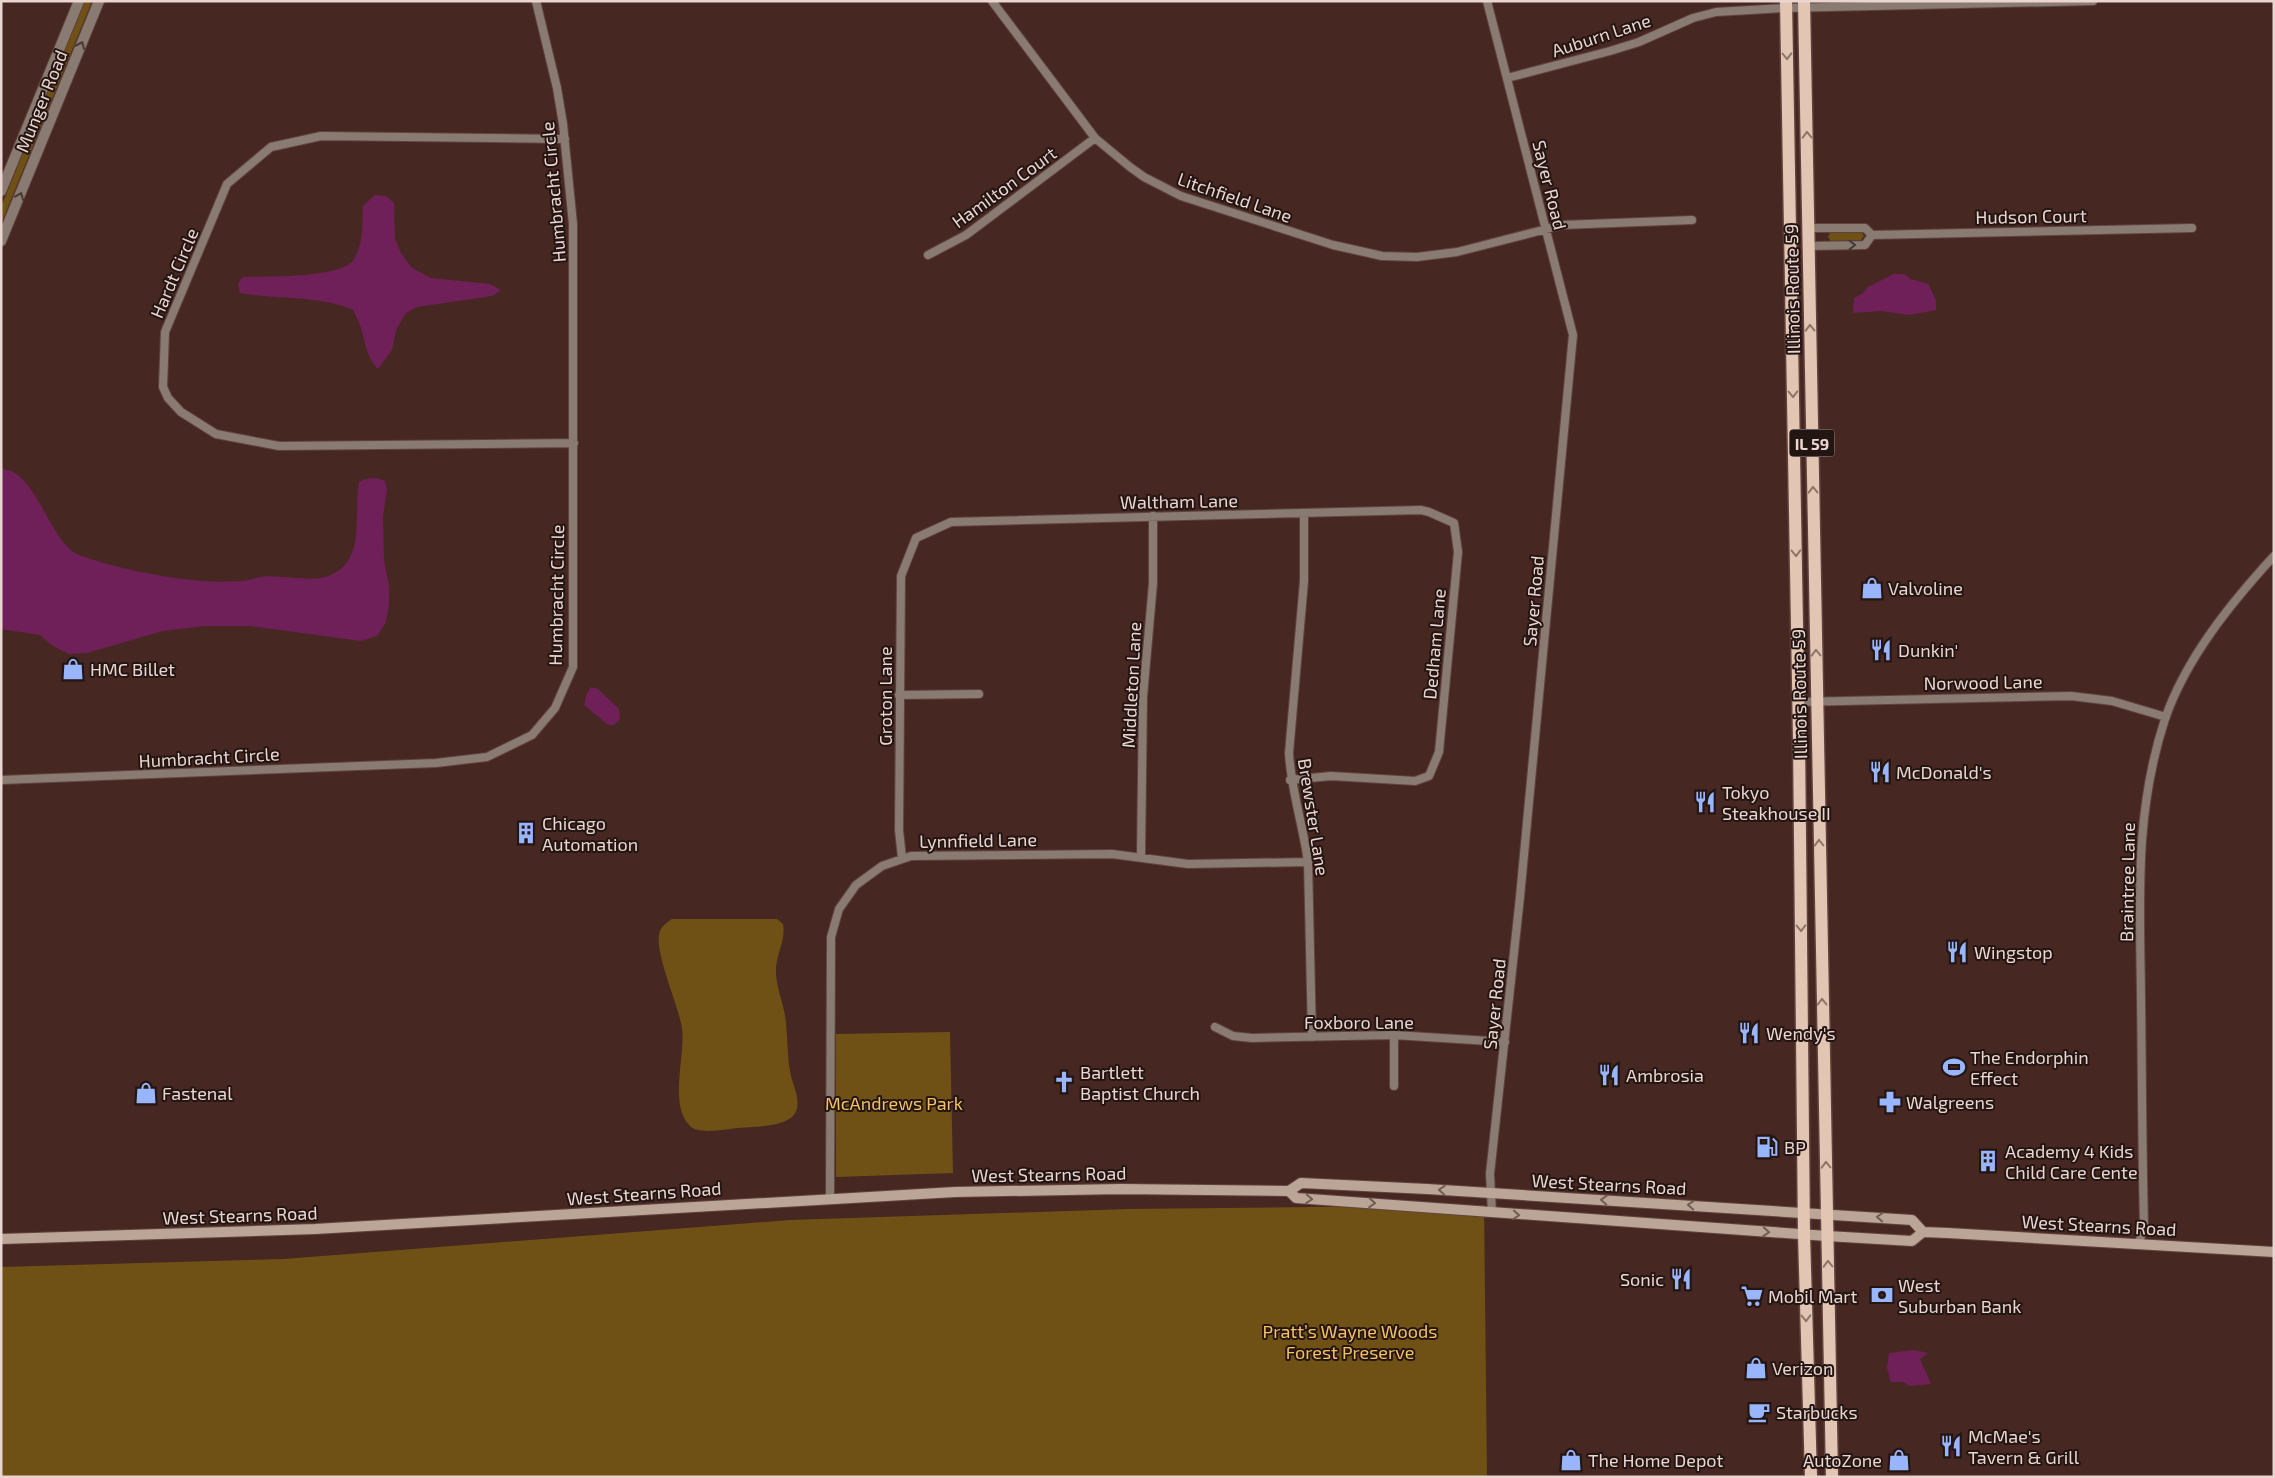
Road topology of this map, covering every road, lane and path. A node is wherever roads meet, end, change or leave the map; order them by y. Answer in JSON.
{"nodes":[{"id":1,"x":79,"y":1,"type":"edge"},
{"id":2,"x":99,"y":1,"type":"edge"},
{"id":3,"x":536,"y":1,"type":"edge"},
{"id":4,"x":992,"y":1,"type":"edge"},
{"id":5,"x":1487,"y":1,"type":"edge"},
{"id":6,"x":2092,"y":1,"type":"edge"},
{"id":7,"x":2028,"y":2,"type":"edge"},
{"id":8,"x":1786,"y":4,"type":"edge"},
{"id":9,"x":1804,"y":4,"type":"edge"},
{"id":10,"x":1507,"y":78,"type":"junction"},
{"id":11,"x":1095,"y":138,"type":"junction"},
{"id":12,"x":565,"y":139,"type":"junction"},
{"id":13,"x":1,"y":191,"type":"edge"},
{"id":14,"x":1692,"y":220,"type":"dead end"},
{"id":15,"x":1546,"y":228,"type":"junction"},
{"id":16,"x":1808,"y":228,"type":"junction"},
{"id":17,"x":2192,"y":228,"type":"dead end"},
{"id":18,"x":1872,"y":235,"type":"junction"},
{"id":19,"x":1,"y":241,"type":"edge"},
{"id":20,"x":1809,"y":246,"type":"junction"},
{"id":21,"x":928,"y":255,"type":"dead end"},
{"id":22,"x":574,"y":443,"type":"junction"},
{"id":23,"x":1304,"y":513,"type":"junction"},
{"id":24,"x":1153,"y":516,"type":"junction"},
{"id":25,"x":1445,"y":519,"type":"joint"},
{"id":26,"x":916,"y":538,"type":"joint"},
{"id":27,"x":2274,"y":556,"type":"edge"},
{"id":28,"x":979,"y":694,"type":"dead end"},
{"id":29,"x":899,"y":695,"type":"junction"},
{"id":30,"x":1798,"y":702,"type":"junction"},
{"id":31,"x":1817,"y":702,"type":"junction"},
{"id":32,"x":2166,"y":718,"type":"junction"},
{"id":33,"x":1,"y":780,"type":"edge"},
{"id":34,"x":1290,"y":780,"type":"junction"},
{"id":35,"x":1141,"y":856,"type":"junction"},
{"id":36,"x":902,"y":858,"type":"junction"},
{"id":37,"x":1308,"y":862,"type":"junction"},
{"id":38,"x":1215,"y":1027,"type":"dead end"},
{"id":39,"x":1394,"y":1035,"type":"junction"},
{"id":40,"x":1312,"y":1037,"type":"junction"},
{"id":41,"x":1505,"y":1042,"type":"junction"},
{"id":42,"x":1394,"y":1086,"type":"dead end"},
{"id":43,"x":1289,"y":1191,"type":"junction"},
{"id":44,"x":1491,"y":1193,"type":"junction"},
{"id":45,"x":830,"y":1198,"type":"junction"},
{"id":46,"x":1804,"y":1212,"type":"junction"},
{"id":47,"x":1492,"y":1213,"type":"junction"},
{"id":48,"x":1827,"y":1214,"type":"junction"},
{"id":49,"x":1923,"y":1232,"type":"junction"},
{"id":50,"x":1804,"y":1234,"type":"junction"},
{"id":51,"x":1827,"y":1236,"type":"junction"},
{"id":52,"x":1,"y":1239,"type":"edge"},
{"id":53,"x":2138,"y":1244,"type":"junction"},
{"id":54,"x":2274,"y":1252,"type":"edge"},
{"id":55,"x":1811,"y":1477,"type":"edge"},
{"id":56,"x":1832,"y":1477,"type":"edge"}],
"edges":[{"from":1,"to":13,"type":"street","name":"Munger Road"},
{"from":19,"to":2,"type":"street","name":"Munger Road","one_way":true},
{"from":3,"to":12,"type":"street","name":"Humbracht Circle"},
{"from":4,"to":11,"type":"street","name":"Litchfield Lane"},
{"from":5,"to":10,"type":"street","name":"Sayer Road"},
{"from":6,"to":7,"type":"street","name":"Auburn Lane"},
{"from":7,"to":9,"type":"street","name":"Auburn Lane"},
{"from":8,"to":9,"type":"street","name":"Auburn Lane"},
{"from":8,"to":10,"type":"street","name":"Auburn Lane"},
{"from":8,"to":30,"type":"main road","name":"Illinois Route 59","number":"IL 59","one_way":true},
{"from":16,"to":9,"type":"main road","name":"Illinois Route 59","number":"IL 59","one_way":true},
{"from":10,"to":15,"type":"street","name":"Sayer Road"},
{"from":11,"to":15,"type":"street","name":"Litchfield Lane"},
{"from":11,"to":21,"type":"street","name":"Hamilton Court"},
{"from":12,"to":22,"type":"street","name":"Humbracht Circle"},
{"from":12,"to":22,"type":"street","name":"Hardt Circle"},
{"from":14,"to":15,"type":"street","name":"Litchfield Lane"},
{"from":15,"to":41,"type":"street","name":"Sayer Road"},
{"from":16,"to":18,"type":"street","name":"Hudson Court"},
{"from":16,"to":20,"type":"main road","name":"Illinois Route 59","number":"IL 59"},
{"from":17,"to":18,"type":"street","name":"Hudson Court"},
{"from":20,"to":18,"type":"street","name":"Hudson Court","one_way":true},
{"from":31,"to":20,"type":"main road","name":"Illinois Route 59","number":"IL 59","one_way":true},
{"from":22,"to":33,"type":"street","name":"Humbracht Circle"},
{"from":23,"to":24,"type":"street","name":"Waltham Lane"},
{"from":23,"to":25,"type":"street","name":"Waltham Lane"},
{"from":23,"to":34,"type":"street","name":"Brewster Lane"},
{"from":24,"to":26,"type":"street","name":"Waltham Lane"},
{"from":24,"to":35,"type":"street","name":"Middleton Lane"},
{"from":25,"to":34,"type":"street","name":"Dedham Lane"},
{"from":26,"to":29,"type":"street","name":"Groton Lane"},
{"from":27,"to":32,"type":"street","name":"Braintree Lane"},
{"from":28,"to":29,"type":"street"},
{"from":29,"to":36,"type":"street","name":"Groton Lane"},
{"from":30,"to":31,"type":"street","name":"Norwood Lane"},
{"from":30,"to":46,"type":"main road","name":"Illinois Route 59","number":"IL 59","one_way":true},
{"from":31,"to":32,"type":"street","name":"Norwood Lane"},
{"from":48,"to":31,"type":"main road","name":"Illinois Route 59","number":"IL 59","one_way":true},
{"from":32,"to":53,"type":"street","name":"Braintree Lane"},
{"from":34,"to":37,"type":"street","name":"Brewster Lane"},
{"from":35,"to":36,"type":"street","name":"Lynnfield Lane"},
{"from":35,"to":37,"type":"street","name":"Lynnfield Lane"},
{"from":36,"to":45,"type":"street","name":"Lynnfield Lane"},
{"from":37,"to":40,"type":"street","name":"Brewster Lane"},
{"from":38,"to":40,"type":"street","name":"Foxboro Lane"},
{"from":39,"to":40,"type":"street","name":"Foxboro Lane"},
{"from":39,"to":41,"type":"street","name":"Foxboro Lane"},
{"from":39,"to":42,"type":"street"},
{"from":41,"to":44,"type":"street","name":"Sayer Road"},
{"from":44,"to":43,"type":"main road","name":"West Stearns Road","one_way":true},
{"from":43,"to":45,"type":"main road","name":"West Stearns Road"},
{"from":43,"to":47,"type":"main road","name":"West Stearns Road","one_way":true},
{"from":46,"to":44,"type":"main road","name":"West Stearns Road","one_way":true},
{"from":44,"to":47,"type":"street","name":"Sayer Road"},
{"from":45,"to":52,"type":"main road","name":"West Stearns Road"},
{"from":46,"to":48,"type":"main road","name":"West Stearns Road"},
{"from":46,"to":50,"type":"main road","name":"Illinois Route 59","number":"IL 59"},
{"from":47,"to":50,"type":"main road","name":"West Stearns Road","one_way":true},
{"from":49,"to":48,"type":"main road","name":"West Stearns Road","one_way":true},
{"from":48,"to":51,"type":"main road","name":"Illinois Route 59","number":"IL 59"},
{"from":49,"to":51,"type":"main road","name":"West Stearns Road"},
{"from":49,"to":53,"type":"main road","name":"West Stearns Road"},
{"from":50,"to":51,"type":"main road","name":"West Stearns Road"},
{"from":50,"to":55,"type":"main road","name":"Illinois Route 59","number":"IL 59","one_way":true},
{"from":56,"to":51,"type":"main road","name":"Illinois Route 59","number":"IL 59","one_way":true},
{"from":53,"to":54,"type":"main road","name":"West Stearns Road"}]}
